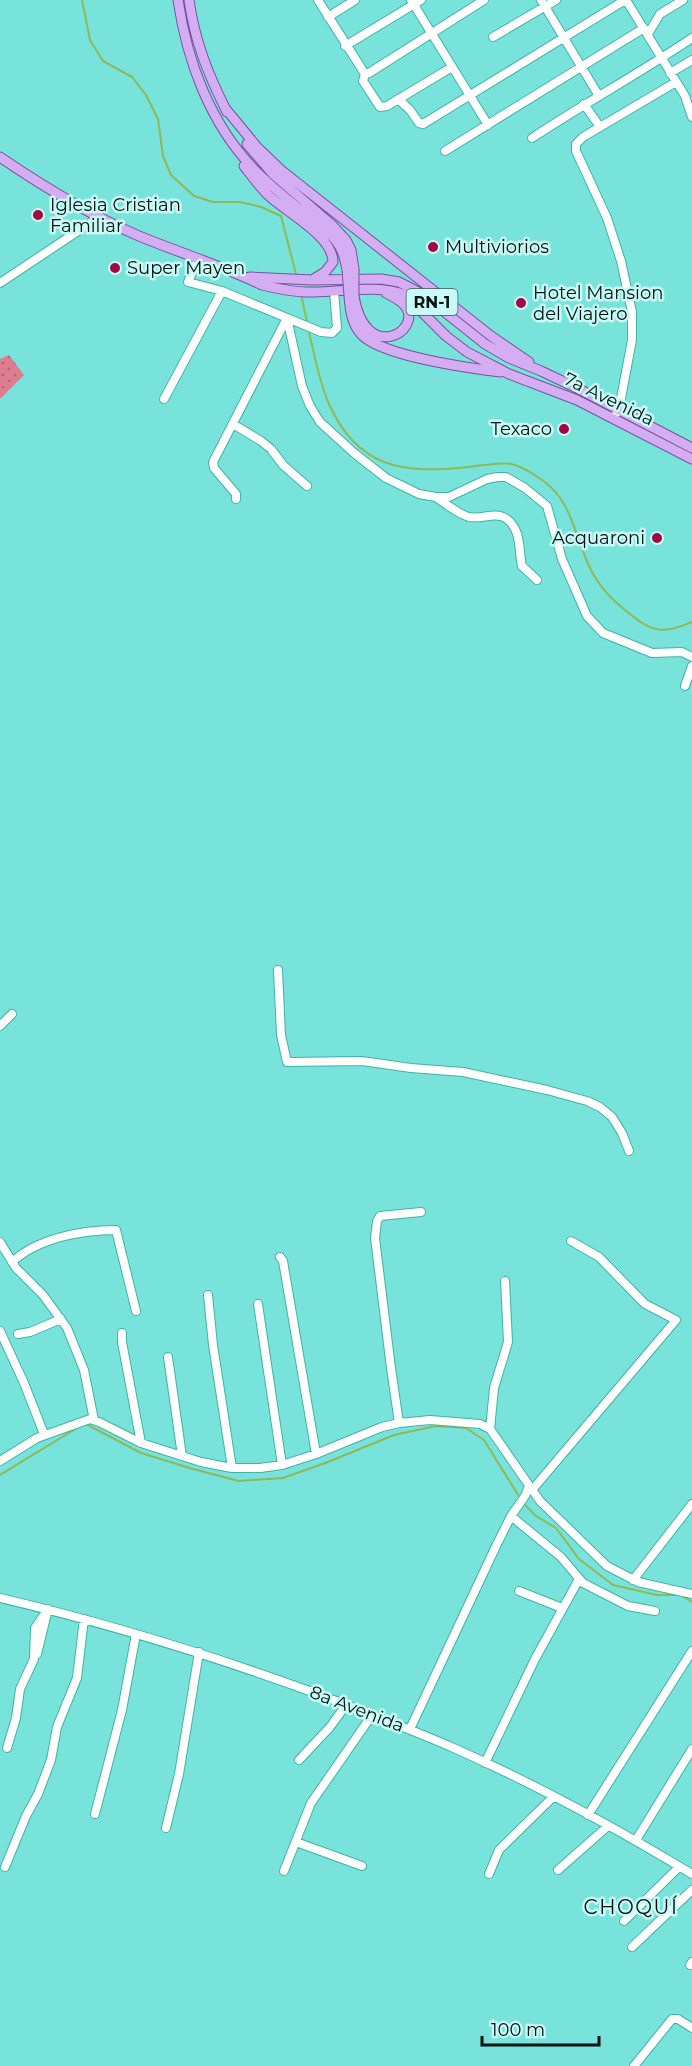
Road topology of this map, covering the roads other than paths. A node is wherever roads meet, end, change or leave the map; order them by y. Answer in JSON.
{"nodes":[{"id":1,"x":178,"y":0,"type":"edge"},
{"id":2,"x":189,"y":0,"type":"edge"},
{"id":3,"x":318,"y":0,"type":"edge"},
{"id":4,"x":355,"y":0,"type":"edge"},
{"id":5,"x":484,"y":0,"type":"edge"},
{"id":6,"x":556,"y":0,"type":"edge"},
{"id":7,"x":625,"y":0,"type":"edge"},
{"id":8,"x":683,"y":0,"type":"edge"},
{"id":9,"x":415,"y":2,"type":"edge"},
{"id":10,"x":543,"y":3,"type":"edge"},
{"id":11,"x":328,"y":17,"type":"junction"},
{"id":12,"x":646,"y":31,"type":"junction"},
{"id":13,"x":431,"y":33,"type":"junction"},
{"id":14,"x":493,"y":37,"type":"dead end"},
{"id":15,"x":564,"y":38,"type":"junction"},
{"id":16,"x":692,"y":38,"type":"edge"},
{"id":17,"x":345,"y":46,"type":"junction"},
{"id":18,"x":662,"y":58,"type":"junction"},
{"id":19,"x":692,"y":60,"type":"edge"},
{"id":20,"x":582,"y":66,"type":"junction"},
{"id":21,"x":452,"y":67,"type":"junction"},
{"id":22,"x":670,"y":72,"type":"junction"},
{"id":23,"x":365,"y":74,"type":"junction"},
{"id":24,"x":676,"y":82,"type":"junction"},
{"id":25,"x":470,"y":95,"type":"junction"},
{"id":26,"x":688,"y":95,"type":"edge"},
{"id":27,"x":599,"y":96,"type":"junction"},
{"id":28,"x":398,"y":99,"type":"junction"},
{"id":29,"x":584,"y":104,"type":"junction"},
{"id":30,"x":225,"y":108,"type":"junction"},
{"id":31,"x":692,"y":117,"type":"edge"},
{"id":32,"x":218,"y":122,"type":"junction"},
{"id":33,"x":488,"y":124,"type":"junction"},
{"id":34,"x":600,"y":127,"type":"junction"},
{"id":35,"x":532,"y":138,"type":"dead end"},
{"id":36,"x":444,"y":151,"type":"dead end"},
{"id":37,"x":0,"y":157,"type":"edge"},
{"id":38,"x":99,"y":217,"type":"junction"},
{"id":39,"x":198,"y":259,"type":"junction"},
{"id":40,"x":351,"y":269,"type":"junction"},
{"id":41,"x":245,"y":276,"type":"junction"},
{"id":42,"x":311,"y":280,"type":"junction"},
{"id":43,"x":0,"y":283,"type":"edge"},
{"id":44,"x":222,"y":291,"type":"junction"},
{"id":45,"x":334,"y":291,"type":"junction"},
{"id":46,"x":381,"y":291,"type":"junction"},
{"id":47,"x":352,"y":296,"type":"junction"},
{"id":48,"x":287,"y":318,"type":"junction"},
{"id":49,"x":541,"y":371,"type":"junction"},
{"id":50,"x":509,"y":374,"type":"junction"},
{"id":51,"x":164,"y":399,"type":"dead end"},
{"id":52,"x":616,"y":414,"type":"junction"},
{"id":53,"x":233,"y":424,"type":"junction"},
{"id":54,"x":692,"y":448,"type":"edge"},
{"id":55,"x":692,"y":459,"type":"edge"},
{"id":56,"x":307,"y":486,"type":"dead end"},
{"id":57,"x":436,"y":497,"type":"junction"},
{"id":58,"x":236,"y":499,"type":"dead end"},
{"id":59,"x":537,"y":580,"type":"dead end"},
{"id":60,"x":692,"y":657,"type":"edge"},
{"id":61,"x":692,"y":666,"type":"edge"},
{"id":62,"x":685,"y":686,"type":"dead end"},
{"id":63,"x":278,"y":970,"type":"dead end"},
{"id":64,"x":12,"y":1014,"type":"dead end"},
{"id":65,"x":0,"y":1026,"type":"edge"},
{"id":66,"x":629,"y":1151,"type":"dead end"},
{"id":67,"x":421,"y":1212,"type":"dead end"},
{"id":68,"x":571,"y":1240,"type":"dead end"},
{"id":69,"x":0,"y":1242,"type":"edge"},
{"id":70,"x":280,"y":1257,"type":"dead end"},
{"id":71,"x":12,"y":1262,"type":"junction"},
{"id":72,"x":505,"y":1281,"type":"dead end"},
{"id":73,"x":208,"y":1295,"type":"dead end"},
{"id":74,"x":258,"y":1304,"type":"dead end"},
{"id":75,"x":136,"y":1311,"type":"dead end"},
{"id":76,"x":61,"y":1319,"type":"junction"},
{"id":77,"x":0,"y":1331,"type":"edge"},
{"id":78,"x":122,"y":1333,"type":"dead end"},
{"id":79,"x":18,"y":1334,"type":"dead end"},
{"id":80,"x":168,"y":1357,"type":"dead end"},
{"id":81,"x":94,"y":1420,"type":"junction"},
{"id":82,"x":399,"y":1423,"type":"junction"},
{"id":83,"x":490,"y":1429,"type":"junction"},
{"id":84,"x":44,"y":1434,"type":"junction"},
{"id":85,"x":141,"y":1443,"type":"junction"},
{"id":86,"x":316,"y":1454,"type":"junction"},
{"id":87,"x":182,"y":1456,"type":"junction"},
{"id":88,"x":0,"y":1461,"type":"edge"},
{"id":89,"x":282,"y":1465,"type":"junction"},
{"id":90,"x":232,"y":1468,"type":"junction"},
{"id":91,"x":531,"y":1488,"type":"junction"},
{"id":92,"x":692,"y":1504,"type":"edge"},
{"id":93,"x":513,"y":1514,"type":"junction"},
{"id":94,"x":579,"y":1579,"type":"junction"},
{"id":95,"x":633,"y":1580,"type":"junction"},
{"id":96,"x":519,"y":1591,"type":"dead end"},
{"id":97,"x":692,"y":1594,"type":"edge"},
{"id":98,"x":0,"y":1598,"type":"edge"},
{"id":99,"x":562,"y":1608,"type":"junction"},
{"id":100,"x":48,"y":1609,"type":"junction"},
{"id":101,"x":655,"y":1611,"type":"dead end"},
{"id":102,"x":84,"y":1619,"type":"junction"},
{"id":103,"x":136,"y":1634,"type":"junction"},
{"id":104,"x":199,"y":1652,"type":"junction"},
{"id":105,"x":692,"y":1652,"type":"edge"},
{"id":106,"x":346,"y":1705,"type":"junction"},
{"id":107,"x":372,"y":1714,"type":"junction"},
{"id":108,"x":410,"y":1729,"type":"junction"},
{"id":109,"x":7,"y":1748,"type":"dead end"},
{"id":110,"x":692,"y":1749,"type":"edge"},
{"id":111,"x":299,"y":1760,"type":"dead end"},
{"id":112,"x":485,"y":1763,"type":"junction"},
{"id":113,"x":553,"y":1797,"type":"junction"},
{"id":114,"x":95,"y":1814,"type":"dead end"},
{"id":115,"x":588,"y":1815,"type":"junction"},
{"id":116,"x":608,"y":1826,"type":"junction"},
{"id":117,"x":166,"y":1828,"type":"dead end"},
{"id":118,"x":636,"y":1840,"type":"junction"},
{"id":119,"x":296,"y":1842,"type":"junction"},
{"id":120,"x":362,"y":1866,"type":"dead end"},
{"id":121,"x":5,"y":1867,"type":"dead end"},
{"id":122,"x":679,"y":1867,"type":"junction"},
{"id":123,"x":558,"y":1870,"type":"dead end"},
{"id":124,"x":284,"y":1871,"type":"dead end"},
{"id":125,"x":489,"y":1874,"type":"dead end"},
{"id":126,"x":692,"y":1874,"type":"edge"},
{"id":127,"x":692,"y":1890,"type":"edge"},
{"id":128,"x":624,"y":1921,"type":"dead end"},
{"id":129,"x":632,"y":1947,"type":"dead end"},
{"id":130,"x":692,"y":2028,"type":"edge"},
{"id":131,"x":634,"y":2066,"type":"edge"}],
"edges":[{"from":1,"to":32,"type":"main road"},
{"from":2,"to":30,"type":"main road"},
{"from":3,"to":11,"type":"street"},
{"from":4,"to":11,"type":"street"},
{"from":5,"to":13,"type":"street"},
{"from":6,"to":10,"type":"street"},
{"from":7,"to":12,"type":"street"},
{"from":7,"to":15,"type":"street"},
{"from":8,"to":12,"type":"street"},
{"from":9,"to":13,"type":"street"},
{"from":9,"to":17,"type":"street"},
{"from":10,"to":14,"type":"street"},
{"from":10,"to":15,"type":"street"},
{"from":11,"to":17,"type":"street"},
{"from":12,"to":18,"type":"street"},
{"from":12,"to":20,"type":"street"},
{"from":13,"to":21,"type":"street"},
{"from":13,"to":23,"type":"street"},
{"from":15,"to":20,"type":"street"},
{"from":15,"to":25,"type":"street"},
{"from":16,"to":18,"type":"street"},
{"from":17,"to":23,"type":"street"},
{"from":18,"to":22,"type":"street"},
{"from":18,"to":27,"type":"street"},
{"from":19,"to":22,"type":"street"},
{"from":20,"to":27,"type":"street"},
{"from":20,"to":33,"type":"street"},
{"from":21,"to":25,"type":"street"},
{"from":21,"to":28,"type":"street"},
{"from":22,"to":24,"type":"street"},
{"from":23,"to":28,"type":"street"},
{"from":24,"to":26,"type":"street"},
{"from":24,"to":34,"type":"street"},
{"from":25,"to":28,"type":"street"},
{"from":25,"to":33,"type":"street"},
{"from":26,"to":31,"type":"street"},
{"from":27,"to":29,"type":"street"},
{"from":29,"to":34,"type":"street"},
{"from":29,"to":35,"type":"street"},
{"from":30,"to":40,"type":"main road"},
{"from":30,"to":49,"type":"main road"},
{"from":32,"to":40,"type":"main road"},
{"from":32,"to":42,"type":"main road"},
{"from":33,"to":36,"type":"street"},
{"from":34,"to":52,"type":"street"},
{"from":37,"to":38,"type":"main road","number":"RN-1"},
{"from":38,"to":39,"type":"main road","number":"RN-1"},
{"from":38,"to":43,"type":"street"},
{"from":39,"to":41,"type":"main road","number":"RN-1"},
{"from":39,"to":44,"type":"street"},
{"from":40,"to":47,"type":"main road","bridge":true},
{"from":41,"to":42,"type":"main road","number":"RN-1"},
{"from":41,"to":45,"type":"main road","number":"RN-1"},
{"from":42,"to":49,"type":"main road","number":"RN-1"},
{"from":44,"to":48,"type":"street"},
{"from":44,"to":51,"type":"street"},
{"from":45,"to":46,"type":"main road","number":"RN-1"},
{"from":45,"to":48,"type":"street"},
{"from":46,"to":47,"type":"main road"},
{"from":46,"to":50,"type":"main road","number":"RN-1"},
{"from":47,"to":50,"type":"main road"},
{"from":48,"to":53,"type":"street"},
{"from":48,"to":57,"type":"street"},
{"from":49,"to":52,"type":"main road","name":"7a Avenida","number":"RN-1"},
{"from":50,"to":52,"type":"main road","name":"7a Avenida","number":"RN-1"},
{"from":52,"to":54,"type":"main road","name":"7a Avenida","number":"RN-1"},
{"from":52,"to":55,"type":"main road","name":"7a Avenida","number":"RN-1"},
{"from":53,"to":56,"type":"street"},
{"from":53,"to":58,"type":"street"},
{"from":57,"to":59,"type":"street"},
{"from":57,"to":60,"type":"street"},
{"from":61,"to":62,"type":"street"},
{"from":63,"to":66,"type":"street"},
{"from":64,"to":65,"type":"street"},
{"from":67,"to":82,"type":"street"},
{"from":68,"to":91,"type":"street"},
{"from":69,"to":71,"type":"street"},
{"from":70,"to":86,"type":"street"},
{"from":71,"to":75,"type":"street"},
{"from":71,"to":76,"type":"street"},
{"from":72,"to":83,"type":"street"},
{"from":73,"to":90,"type":"street"},
{"from":74,"to":89,"type":"street"},
{"from":76,"to":79,"type":"street"},
{"from":76,"to":81,"type":"street"},
{"from":77,"to":84,"type":"street"},
{"from":78,"to":85,"type":"street"},
{"from":80,"to":87,"type":"street"},
{"from":81,"to":84,"type":"street"},
{"from":81,"to":85,"type":"street"},
{"from":82,"to":83,"type":"street"},
{"from":82,"to":86,"type":"street"},
{"from":83,"to":91,"type":"street"},
{"from":84,"to":88,"type":"street"},
{"from":85,"to":87,"type":"street"},
{"from":86,"to":89,"type":"street"},
{"from":87,"to":90,"type":"street"},
{"from":89,"to":90,"type":"street"},
{"from":91,"to":93,"type":"street"},
{"from":91,"to":95,"type":"street"},
{"from":92,"to":95,"type":"street"},
{"from":93,"to":94,"type":"street"},
{"from":93,"to":108,"type":"street"},
{"from":94,"to":99,"type":"street"},
{"from":94,"to":101,"type":"street"},
{"from":95,"to":97,"type":"street"},
{"from":96,"to":99,"type":"street"},
{"from":98,"to":100,"type":"street","name":"8a Avenida"},
{"from":99,"to":112,"type":"street"},
{"from":100,"to":102,"type":"street","name":"8a Avenida"},
{"from":100,"to":109,"type":"street"},
{"from":102,"to":103,"type":"street","name":"8a Avenida"},
{"from":102,"to":121,"type":"street"},
{"from":103,"to":104,"type":"street","name":"8a Avenida"},
{"from":103,"to":114,"type":"street"},
{"from":104,"to":106,"type":"street","name":"8a Avenida"},
{"from":104,"to":117,"type":"street"},
{"from":105,"to":115,"type":"street"},
{"from":106,"to":107,"type":"street","name":"8a Avenida"},
{"from":106,"to":111,"type":"street"},
{"from":107,"to":108,"type":"street","name":"8a Avenida"},
{"from":107,"to":119,"type":"street"},
{"from":108,"to":112,"type":"street","name":"8a Avenida"},
{"from":110,"to":118,"type":"street"},
{"from":112,"to":113,"type":"street","name":"8a Avenida"},
{"from":113,"to":115,"type":"street","name":"8a Avenida"},
{"from":113,"to":125,"type":"street"},
{"from":115,"to":116,"type":"street","name":"8a Avenida"},
{"from":116,"to":118,"type":"street","name":"8a Avenida"},
{"from":116,"to":123,"type":"street"},
{"from":118,"to":122,"type":"street","name":"8a Avenida"},
{"from":119,"to":120,"type":"street"},
{"from":119,"to":124,"type":"street"},
{"from":122,"to":126,"type":"street","name":"8a Avenida"},
{"from":122,"to":128,"type":"street"},
{"from":127,"to":129,"type":"street"},
{"from":130,"to":131,"type":"street"}]}
